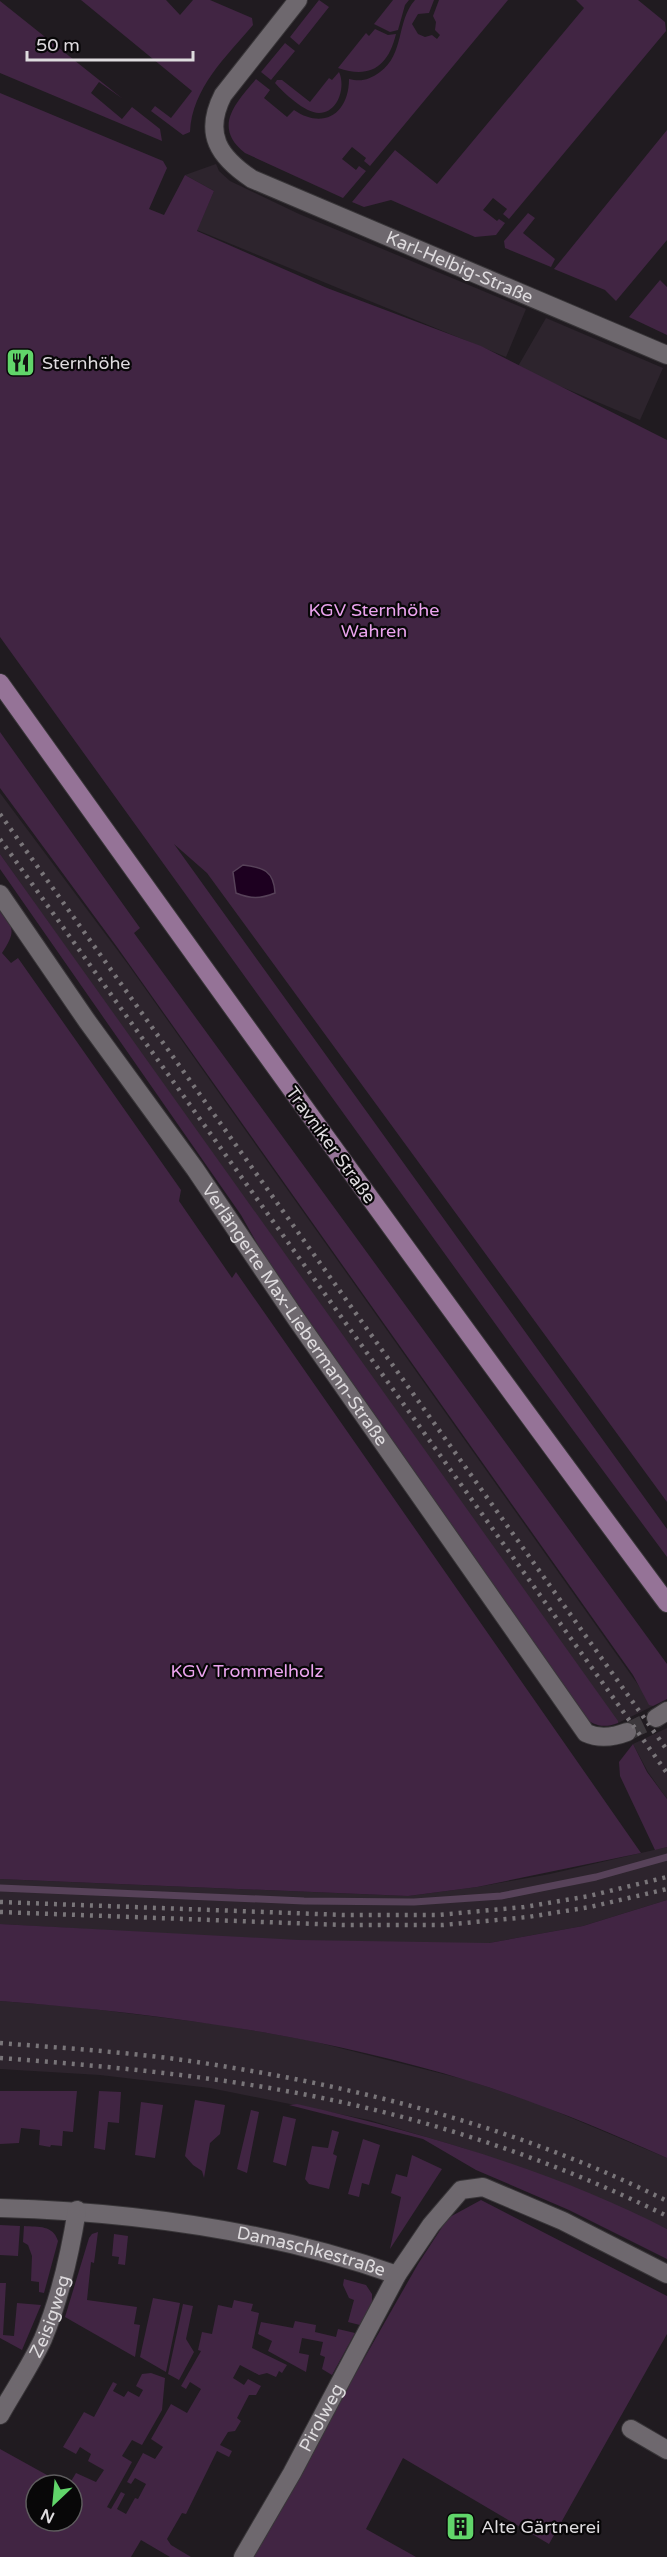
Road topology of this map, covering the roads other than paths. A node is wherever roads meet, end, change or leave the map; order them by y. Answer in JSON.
{"nodes":[{"id":1,"x":298,"y":0,"type":"edge"},
{"id":2,"x":667,"y":355,"type":"edge"},
{"id":3,"x":0,"y":683,"type":"edge"},
{"id":4,"x":0,"y":894,"type":"edge"},
{"id":5,"x":667,"y":1603,"type":"edge"},
{"id":6,"x":627,"y":1732,"type":"tunnel mouth"},
{"id":7,"x":0,"y":2208,"type":"edge"},
{"id":8,"x":77,"y":2210,"type":"junction"},
{"id":9,"x":667,"y":2274,"type":"edge"},
{"id":10,"x":397,"y":2275,"type":"junction"},
{"id":11,"x":0,"y":2415,"type":"edge"},
{"id":12,"x":631,"y":2429,"type":"dead end"},
{"id":13,"x":667,"y":2450,"type":"edge"},
{"id":14,"x":243,"y":2557,"type":"edge"}],
"edges":[{"from":1,"to":2,"type":"street","name":"Karl-Helbig-Straße"},
{"from":3,"to":5,"type":"main road","name":"Travniker Straße"},
{"from":4,"to":6,"type":"street","name":"Verlängerte Max-Liebermann-Straße"},
{"from":7,"to":8,"type":"street","name":"Damaschkestraße"},
{"from":8,"to":10,"type":"street","name":"Damaschkestraße"},
{"from":8,"to":11,"type":"street","name":"Zeisigweg"},
{"from":9,"to":10,"type":"street","name":"Damaschkestraße"},
{"from":10,"to":14,"type":"street","name":"Pirolweg"},
{"from":12,"to":13,"type":"street"}]}
